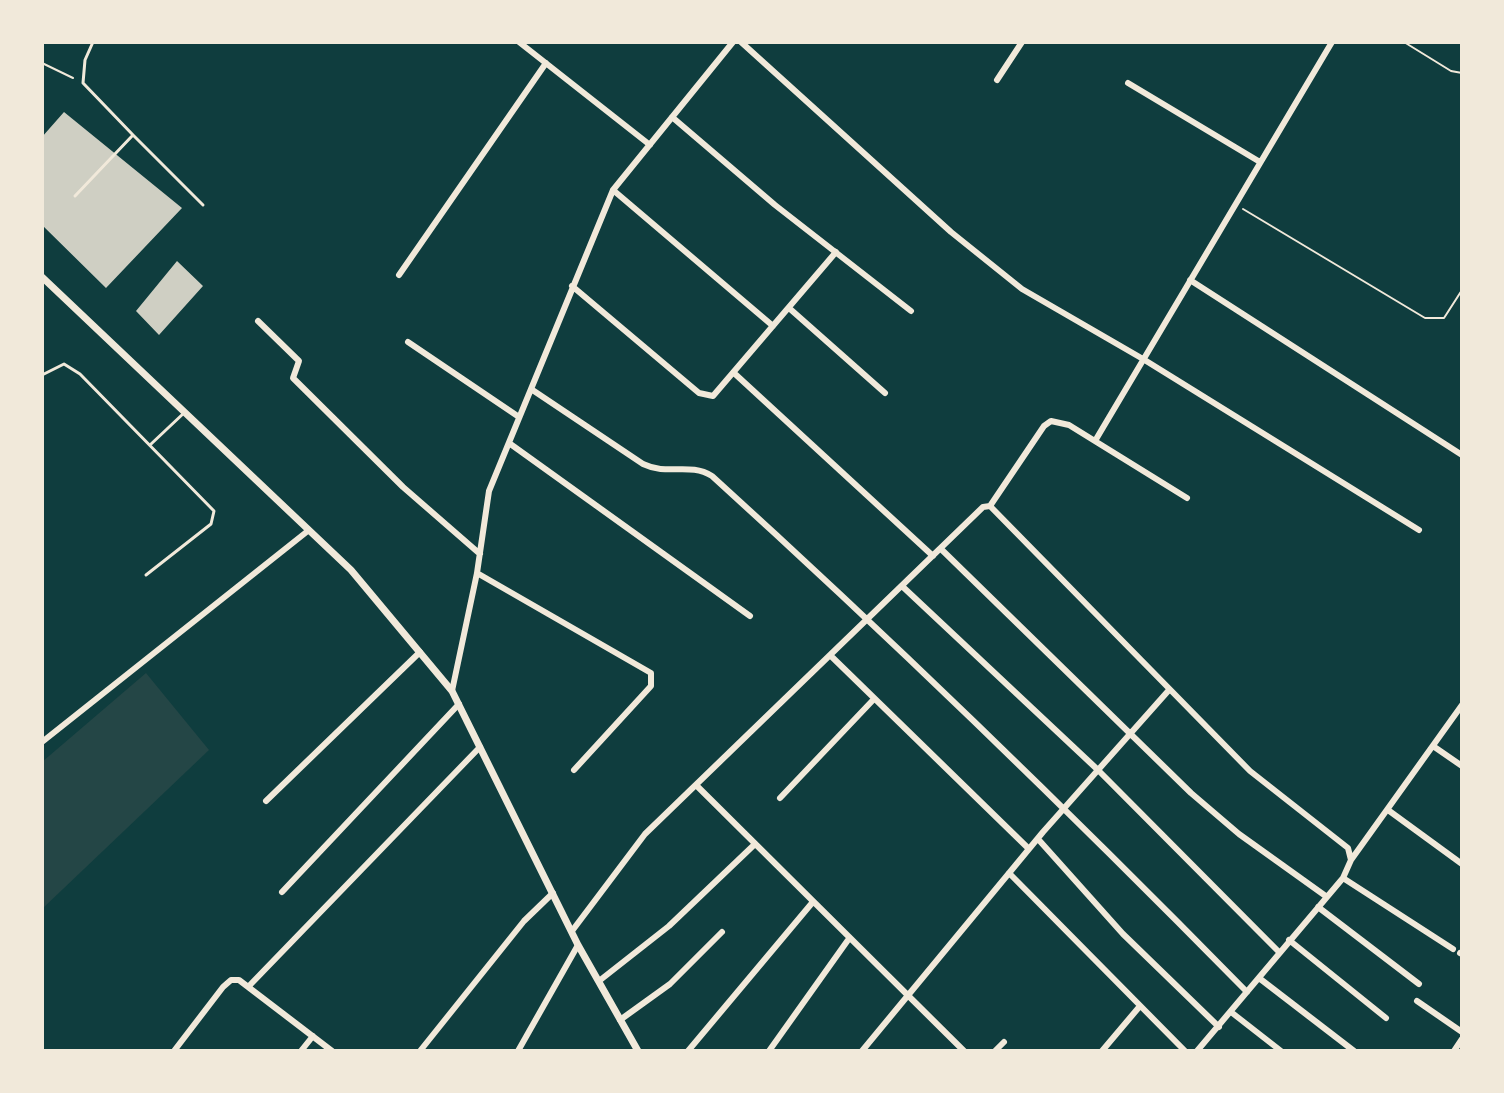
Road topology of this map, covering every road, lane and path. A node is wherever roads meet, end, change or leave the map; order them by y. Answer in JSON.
{"nodes":[{"id":1,"x":93,"y":42,"type":"edge"},
{"id":2,"x":519,"y":42,"type":"edge"},
{"id":3,"x":733,"y":42,"type":"edge"},
{"id":4,"x":741,"y":42,"type":"edge"},
{"id":5,"x":1022,"y":42,"type":"edge"},
{"id":6,"x":1332,"y":42,"type":"edge"},
{"id":7,"x":1404,"y":42,"type":"edge"},
{"id":8,"x":42,"y":63,"type":"edge"},
{"id":9,"x":546,"y":63,"type":"junction"},
{"id":10,"x":1462,"y":73,"type":"edge"},
{"id":11,"x":997,"y":80,"type":"dead end"},
{"id":12,"x":83,"y":83,"type":"junction"},
{"id":13,"x":1128,"y":83,"type":"dead end"},
{"id":14,"x":672,"y":117,"type":"junction"},
{"id":15,"x":133,"y":135,"type":"junction"},
{"id":16,"x":650,"y":145,"type":"junction"},
{"id":17,"x":1260,"y":162,"type":"junction"},
{"id":18,"x":613,"y":190,"type":"junction"},
{"id":19,"x":75,"y":196,"type":"dead end"},
{"id":20,"x":203,"y":205,"type":"dead end"},
{"id":21,"x":1235,"y":205,"type":"junction"},
{"id":22,"x":836,"y":252,"type":"junction"},
{"id":23,"x":399,"y":275,"type":"dead end"},
{"id":24,"x":42,"y":277,"type":"edge"},
{"id":25,"x":1190,"y":280,"type":"junction"},
{"id":26,"x":572,"y":286,"type":"junction"},
{"id":27,"x":1462,"y":290,"type":"edge"},
{"id":28,"x":789,"y":308,"type":"junction"},
{"id":29,"x":911,"y":311,"type":"dead end"},
{"id":30,"x":258,"y":321,"type":"dead end"},
{"id":31,"x":773,"y":326,"type":"junction"},
{"id":32,"x":408,"y":342,"type":"dead end"},
{"id":33,"x":1143,"y":359,"type":"junction"},
{"id":34,"x":734,"y":373,"type":"junction"},
{"id":35,"x":42,"y":375,"type":"edge"},
{"id":36,"x":531,"y":389,"type":"junction"},
{"id":37,"x":885,"y":393,"type":"dead end"},
{"id":38,"x":185,"y":412,"type":"junction"},
{"id":39,"x":519,"y":417,"type":"junction"},
{"id":40,"x":1095,"y":441,"type":"junction"},
{"id":41,"x":509,"y":443,"type":"junction"},
{"id":42,"x":150,"y":445,"type":"junction"},
{"id":43,"x":1462,"y":455,"type":"edge"},
{"id":44,"x":1187,"y":498,"type":"dead end"},
{"id":45,"x":990,"y":506,"type":"junction"},
{"id":46,"x":309,"y":530,"type":"junction"},
{"id":47,"x":1419,"y":530,"type":"dead end"},
{"id":48,"x":941,"y":549,"type":"junction"},
{"id":49,"x":480,"y":554,"type":"junction"},
{"id":50,"x":933,"y":556,"type":"junction"},
{"id":51,"x":477,"y":573,"type":"junction"},
{"id":52,"x":146,"y":575,"type":"dead end"},
{"id":53,"x":903,"y":587,"type":"junction"},
{"id":54,"x":750,"y":616,"type":"dead end"},
{"id":55,"x":870,"y":619,"type":"junction"},
{"id":56,"x":420,"y":652,"type":"junction"},
{"id":57,"x":832,"y":657,"type":"junction"},
{"id":58,"x":1169,"y":690,"type":"junction"},
{"id":59,"x":452,"y":691,"type":"junction"},
{"id":60,"x":874,"y":699,"type":"junction"},
{"id":61,"x":459,"y":704,"type":"junction"},
{"id":62,"x":1462,"y":705,"type":"edge"},
{"id":63,"x":1132,"y":732,"type":"junction"},
{"id":64,"x":42,"y":742,"type":"edge"},
{"id":65,"x":1433,"y":746,"type":"junction"},
{"id":66,"x":480,"y":747,"type":"junction"},
{"id":67,"x":1462,"y":766,"type":"edge"},
{"id":68,"x":574,"y":770,"type":"dead end"},
{"id":69,"x":1098,"y":770,"type":"junction"},
{"id":70,"x":697,"y":786,"type":"junction"},
{"id":71,"x":780,"y":798,"type":"dead end"},
{"id":72,"x":266,"y":801,"type":"dead end"},
{"id":73,"x":1065,"y":807,"type":"junction"},
{"id":74,"x":1388,"y":810,"type":"junction"},
{"id":75,"x":1038,"y":839,"type":"junction"},
{"id":76,"x":755,"y":844,"type":"junction"},
{"id":77,"x":1029,"y":849,"type":"junction"},
{"id":78,"x":1351,"y":860,"type":"junction"},
{"id":79,"x":1462,"y":864,"type":"edge"},
{"id":80,"x":1009,"y":873,"type":"junction"},
{"id":81,"x":1343,"y":878,"type":"junction"},
{"id":82,"x":282,"y":892,"type":"dead end"},
{"id":83,"x":553,"y":893,"type":"junction"},
{"id":84,"x":1327,"y":897,"type":"junction"},
{"id":85,"x":812,"y":903,"type":"junction"},
{"id":86,"x":1318,"y":907,"type":"junction"},
{"id":87,"x":572,"y":931,"type":"junction"},
{"id":88,"x":722,"y":932,"type":"dead end"},
{"id":89,"x":848,"y":940,"type":"junction"},
{"id":90,"x":1289,"y":940,"type":"junction"},
{"id":91,"x":578,"y":945,"type":"junction"},
{"id":92,"x":1453,"y":949,"type":"dead end"},
{"id":93,"x":1279,"y":952,"type":"junction"},
{"id":94,"x":1259,"y":978,"type":"junction"},
{"id":95,"x":599,"y":981,"type":"junction"},
{"id":96,"x":1419,"y":984,"type":"dead end"},
{"id":97,"x":249,"y":986,"type":"junction"},
{"id":98,"x":1247,"y":992,"type":"junction"},
{"id":99,"x":906,"y":996,"type":"junction"},
{"id":100,"x":1417,"y":1001,"type":"dead end"},
{"id":101,"x":1140,"y":1006,"type":"junction"},
{"id":102,"x":1231,"y":1012,"type":"junction"},
{"id":103,"x":1386,"y":1018,"type":"dead end"},
{"id":104,"x":620,"y":1020,"type":"junction"},
{"id":105,"x":1219,"y":1027,"type":"junction"},
{"id":106,"x":1462,"y":1032,"type":"edge"},
{"id":107,"x":313,"y":1036,"type":"junction"},
{"id":108,"x":1462,"y":1039,"type":"edge"},
{"id":109,"x":1004,"y":1042,"type":"dead end"},
{"id":110,"x":1201,"y":1049,"type":"edge"},
{"id":111,"x":174,"y":1051,"type":"edge"},
{"id":112,"x":301,"y":1051,"type":"edge"},
{"id":113,"x":332,"y":1051,"type":"edge"},
{"id":114,"x":420,"y":1051,"type":"edge"},
{"id":115,"x":518,"y":1051,"type":"edge"},
{"id":116,"x":638,"y":1051,"type":"edge"},
{"id":117,"x":688,"y":1051,"type":"edge"},
{"id":118,"x":769,"y":1051,"type":"edge"},
{"id":119,"x":862,"y":1051,"type":"edge"},
{"id":120,"x":964,"y":1051,"type":"edge"},
{"id":121,"x":995,"y":1051,"type":"edge"},
{"id":122,"x":1102,"y":1051,"type":"edge"},
{"id":123,"x":1185,"y":1051,"type":"edge"},
{"id":124,"x":1281,"y":1051,"type":"edge"},
{"id":125,"x":1354,"y":1051,"type":"edge"},
{"id":126,"x":1454,"y":1051,"type":"edge"}],
"edges":[{"from":1,"to":12,"type":"lane"},
{"from":2,"to":9,"type":"street"},
{"from":3,"to":14,"type":"street"},
{"from":4,"to":33,"type":"street"},
{"from":5,"to":11,"type":"street"},
{"from":6,"to":17,"type":"street"},
{"from":7,"to":10,"type":"path"},
{"from":8,"to":12,"type":"path"},
{"from":9,"to":16,"type":"street"},
{"from":9,"to":23,"type":"street"},
{"from":12,"to":15,"type":"lane"},
{"from":13,"to":17,"type":"street"},
{"from":14,"to":16,"type":"street"},
{"from":14,"to":22,"type":"street"},
{"from":15,"to":19,"type":"lane"},
{"from":15,"to":20,"type":"lane"},
{"from":16,"to":18,"type":"street"},
{"from":17,"to":21,"type":"street"},
{"from":18,"to":26,"type":"street"},
{"from":18,"to":31,"type":"street"},
{"from":21,"to":25,"type":"street"},
{"from":21,"to":27,"type":"path"},
{"from":22,"to":28,"type":"street"},
{"from":22,"to":29,"type":"street"},
{"from":24,"to":38,"type":"street"},
{"from":25,"to":33,"type":"street"},
{"from":25,"to":43,"type":"street"},
{"from":26,"to":34,"type":"street"},
{"from":26,"to":36,"type":"street"},
{"from":28,"to":31,"type":"street"},
{"from":28,"to":37,"type":"street"},
{"from":30,"to":49,"type":"street"},
{"from":31,"to":34,"type":"street"},
{"from":32,"to":39,"type":"street"},
{"from":33,"to":40,"type":"street"},
{"from":33,"to":47,"type":"street"},
{"from":34,"to":50,"type":"street"},
{"from":35,"to":42,"type":"lane"},
{"from":36,"to":39,"type":"street"},
{"from":36,"to":55,"type":"street"},
{"from":38,"to":42,"type":"lane"},
{"from":38,"to":46,"type":"street"},
{"from":39,"to":41,"type":"street"},
{"from":40,"to":44,"type":"street"},
{"from":40,"to":45,"type":"street"},
{"from":41,"to":49,"type":"street"},
{"from":41,"to":54,"type":"street"},
{"from":42,"to":52,"type":"lane"},
{"from":45,"to":48,"type":"street"},
{"from":45,"to":58,"type":"street"},
{"from":46,"to":56,"type":"street"},
{"from":46,"to":64,"type":"street"},
{"from":48,"to":50,"type":"street"},
{"from":48,"to":63,"type":"street"},
{"from":49,"to":51,"type":"street"},
{"from":50,"to":53,"type":"street"},
{"from":51,"to":59,"type":"street"},
{"from":51,"to":68,"type":"street"},
{"from":53,"to":55,"type":"street"},
{"from":53,"to":69,"type":"street"},
{"from":55,"to":57,"type":"street"},
{"from":55,"to":73,"type":"street"},
{"from":56,"to":59,"type":"street"},
{"from":56,"to":72,"type":"street"},
{"from":57,"to":60,"type":"street"},
{"from":57,"to":70,"type":"street"},
{"from":58,"to":63,"type":"street"},
{"from":58,"to":78,"type":"street"},
{"from":59,"to":61,"type":"street"},
{"from":60,"to":71,"type":"street"},
{"from":60,"to":77,"type":"street"},
{"from":61,"to":66,"type":"street"},
{"from":61,"to":82,"type":"street"},
{"from":62,"to":65,"type":"street"},
{"from":63,"to":69,"type":"street"},
{"from":63,"to":84,"type":"street"},
{"from":65,"to":67,"type":"street"},
{"from":65,"to":74,"type":"street"},
{"from":66,"to":83,"type":"street"},
{"from":66,"to":97,"type":"street"},
{"from":69,"to":73,"type":"street"},
{"from":69,"to":93,"type":"street"},
{"from":70,"to":76,"type":"street"},
{"from":70,"to":87,"type":"street"},
{"from":73,"to":75,"type":"street"},
{"from":73,"to":98,"type":"street"},
{"from":74,"to":78,"type":"street"},
{"from":74,"to":79,"type":"street"},
{"from":75,"to":77,"type":"street"},
{"from":75,"to":105,"type":"street"},
{"from":76,"to":85,"type":"street"},
{"from":76,"to":95,"type":"street"},
{"from":77,"to":80,"type":"street"},
{"from":78,"to":81,"type":"street"},
{"from":80,"to":99,"type":"street"},
{"from":80,"to":101,"type":"street"},
{"from":81,"to":84,"type":"street"},
{"from":81,"to":92,"type":"street"},
{"from":83,"to":87,"type":"street"},
{"from":83,"to":114,"type":"street"},
{"from":84,"to":86,"type":"street"},
{"from":85,"to":89,"type":"street"},
{"from":85,"to":117,"type":"street"},
{"from":86,"to":90,"type":"street"},
{"from":86,"to":96,"type":"street"},
{"from":87,"to":91,"type":"street"},
{"from":88,"to":104,"type":"street"},
{"from":89,"to":99,"type":"street"},
{"from":89,"to":118,"type":"street"},
{"from":90,"to":93,"type":"street"},
{"from":90,"to":103,"type":"street"},
{"from":91,"to":95,"type":"street"},
{"from":91,"to":115,"type":"street"},
{"from":93,"to":94,"type":"street"},
{"from":94,"to":98,"type":"street"},
{"from":94,"to":125,"type":"street"},
{"from":95,"to":104,"type":"street"},
{"from":97,"to":107,"type":"street"},
{"from":97,"to":111,"type":"street"},
{"from":98,"to":102,"type":"street"},
{"from":99,"to":119,"type":"street"},
{"from":99,"to":120,"type":"street"},
{"from":100,"to":106,"type":"street"},
{"from":101,"to":122,"type":"street"},
{"from":101,"to":123,"type":"street"},
{"from":102,"to":105,"type":"street"},
{"from":102,"to":124,"type":"street"},
{"from":104,"to":116,"type":"street"},
{"from":105,"to":110,"type":"street"},
{"from":107,"to":112,"type":"street"},
{"from":107,"to":113,"type":"street"},
{"from":108,"to":126,"type":"street"},
{"from":109,"to":121,"type":"street"}]}
